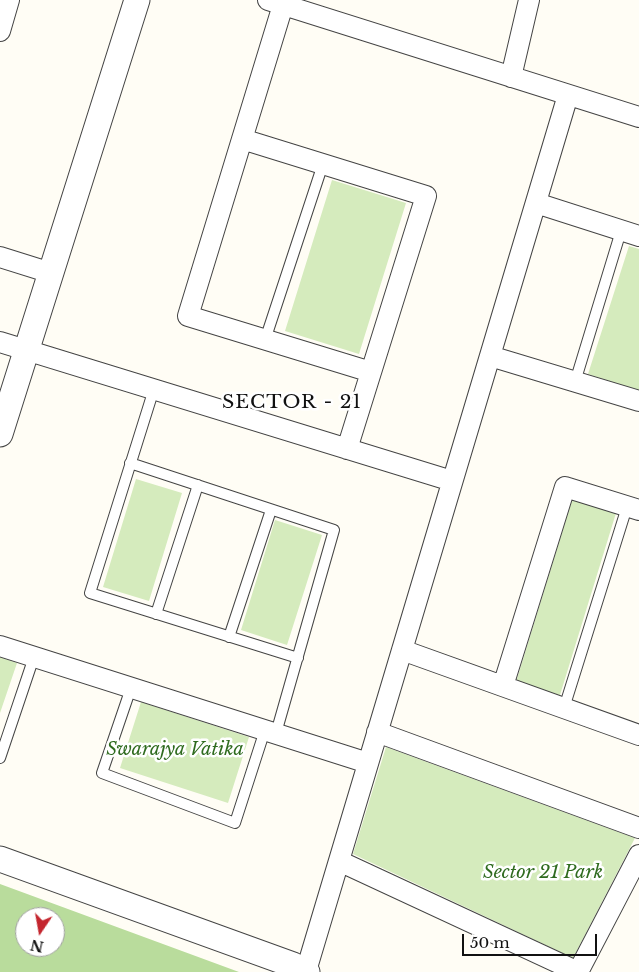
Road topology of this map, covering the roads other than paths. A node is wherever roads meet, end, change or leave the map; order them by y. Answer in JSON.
{"nodes":[{"id":1,"x":9,"y":0,"type":"edge"},
{"id":2,"x":137,"y":0,"type":"edge"},
{"id":3,"x":529,"y":0,"type":"edge"},
{"id":4,"x":276,"y":2,"type":"edge"},
{"id":5,"x":0,"y":30,"type":"edge"},
{"id":6,"x":511,"y":77,"type":"junction"},
{"id":7,"x":568,"y":95,"type":"junction"},
{"id":8,"x":639,"y":117,"type":"edge"},
{"id":9,"x":242,"y":139,"type":"junction"},
{"id":10,"x":323,"y":164,"type":"junction"},
{"id":11,"x":536,"y":203,"type":"junction"},
{"id":12,"x":630,"y":234,"type":"edge"},
{"id":13,"x":0,"y":257,"type":"edge"},
{"id":14,"x":51,"y":273,"type":"junction"},
{"id":15,"x":265,"y":340,"type":"junction"},
{"id":16,"x":0,"y":342,"type":"edge"},
{"id":17,"x":26,"y":350,"type":"junction"},
{"id":18,"x":490,"y":356,"type":"junction"},
{"id":19,"x":371,"y":372,"type":"junction"},
{"id":20,"x":575,"y":382,"type":"junction"},
{"id":21,"x":154,"y":389,"type":"junction"},
{"id":22,"x":639,"y":401,"type":"edge"},
{"id":23,"x":0,"y":434,"type":"edge"},
{"id":24,"x":347,"y":449,"type":"junction"},
{"id":25,"x":130,"y":463,"type":"junction"},
{"id":26,"x":452,"y":481,"type":"junction"},
{"id":27,"x":198,"y":485,"type":"junction"},
{"id":28,"x":633,"y":508,"type":"edge"},
{"id":29,"x":271,"y":510,"type":"junction"},
{"id":30,"x":156,"y":614,"type":"junction"},
{"id":31,"x":229,"y":636,"type":"junction"},
{"id":32,"x":0,"y":646,"type":"edge"},
{"id":33,"x":402,"y":650,"type":"junction"},
{"id":34,"x":34,"y":657,"type":"junction"},
{"id":35,"x":298,"y":658,"type":"junction"},
{"id":36,"x":503,"y":686,"type":"junction"},
{"id":37,"x":131,"y":688,"type":"junction"},
{"id":38,"x":564,"y":708,"type":"junction"},
{"id":39,"x":270,"y":732,"type":"junction"},
{"id":40,"x":377,"y":732,"type":"junction"},
{"id":41,"x":639,"y":735,"type":"edge"},
{"id":42,"x":0,"y":758,"type":"edge"},
{"id":43,"x":368,"y":762,"type":"junction"},
{"id":44,"x":639,"y":828,"type":"edge"},
{"id":45,"x":639,"y":855,"type":"edge"},
{"id":46,"x":0,"y":859,"type":"edge"},
{"id":47,"x":339,"y":861,"type":"junction"},
{"id":48,"x":306,"y":972,"type":"edge"},
{"id":49,"x":578,"y":972,"type":"edge"}],
"edges":[{"from":1,"to":5,"type":"street"},
{"from":2,"to":14,"type":"street"},
{"from":3,"to":6,"type":"street"},
{"from":4,"to":6,"type":"street"},
{"from":4,"to":9,"type":"street"},
{"from":6,"to":7,"type":"street"},
{"from":7,"to":8,"type":"street"},
{"from":7,"to":11,"type":"street"},
{"from":9,"to":10,"type":"street"},
{"from":9,"to":15,"type":"street"},
{"from":10,"to":15,"type":"lane"},
{"from":10,"to":19,"type":"street"},
{"from":11,"to":12,"type":"street"},
{"from":11,"to":18,"type":"street"},
{"from":12,"to":20,"type":"lane"},
{"from":13,"to":14,"type":"street"},
{"from":14,"to":17,"type":"street"},
{"from":15,"to":19,"type":"street"},
{"from":16,"to":17,"type":"street"},
{"from":17,"to":21,"type":"street"},
{"from":17,"to":23,"type":"street"},
{"from":18,"to":20,"type":"street"},
{"from":18,"to":26,"type":"street"},
{"from":19,"to":24,"type":"street"},
{"from":20,"to":22,"type":"street"},
{"from":21,"to":24,"type":"street"},
{"from":21,"to":25,"type":"lane"},
{"from":24,"to":26,"type":"street"},
{"from":25,"to":27,"type":"lane"},
{"from":25,"to":30,"type":"lane"},
{"from":26,"to":33,"type":"street"},
{"from":27,"to":29,"type":"lane"},
{"from":27,"to":30,"type":"lane"},
{"from":28,"to":36,"type":"street"},
{"from":28,"to":38,"type":"lane"},
{"from":29,"to":31,"type":"lane"},
{"from":29,"to":35,"type":"lane"},
{"from":30,"to":31,"type":"lane"},
{"from":31,"to":35,"type":"lane"},
{"from":32,"to":34,"type":"street"},
{"from":33,"to":36,"type":"street"},
{"from":33,"to":40,"type":"street"},
{"from":34,"to":37,"type":"street"},
{"from":34,"to":42,"type":"lane"},
{"from":35,"to":39,"type":"lane"},
{"from":36,"to":38,"type":"street"},
{"from":37,"to":39,"type":"street"},
{"from":37,"to":39,"type":"lane"},
{"from":38,"to":41,"type":"street"},
{"from":39,"to":43,"type":"street"},
{"from":40,"to":43,"type":"street"},
{"from":40,"to":44,"type":"street"},
{"from":43,"to":47,"type":"street"},
{"from":45,"to":49,"type":"street"},
{"from":46,"to":48,"type":"street"},
{"from":47,"to":48,"type":"street"},
{"from":47,"to":49,"type":"street"}]}
